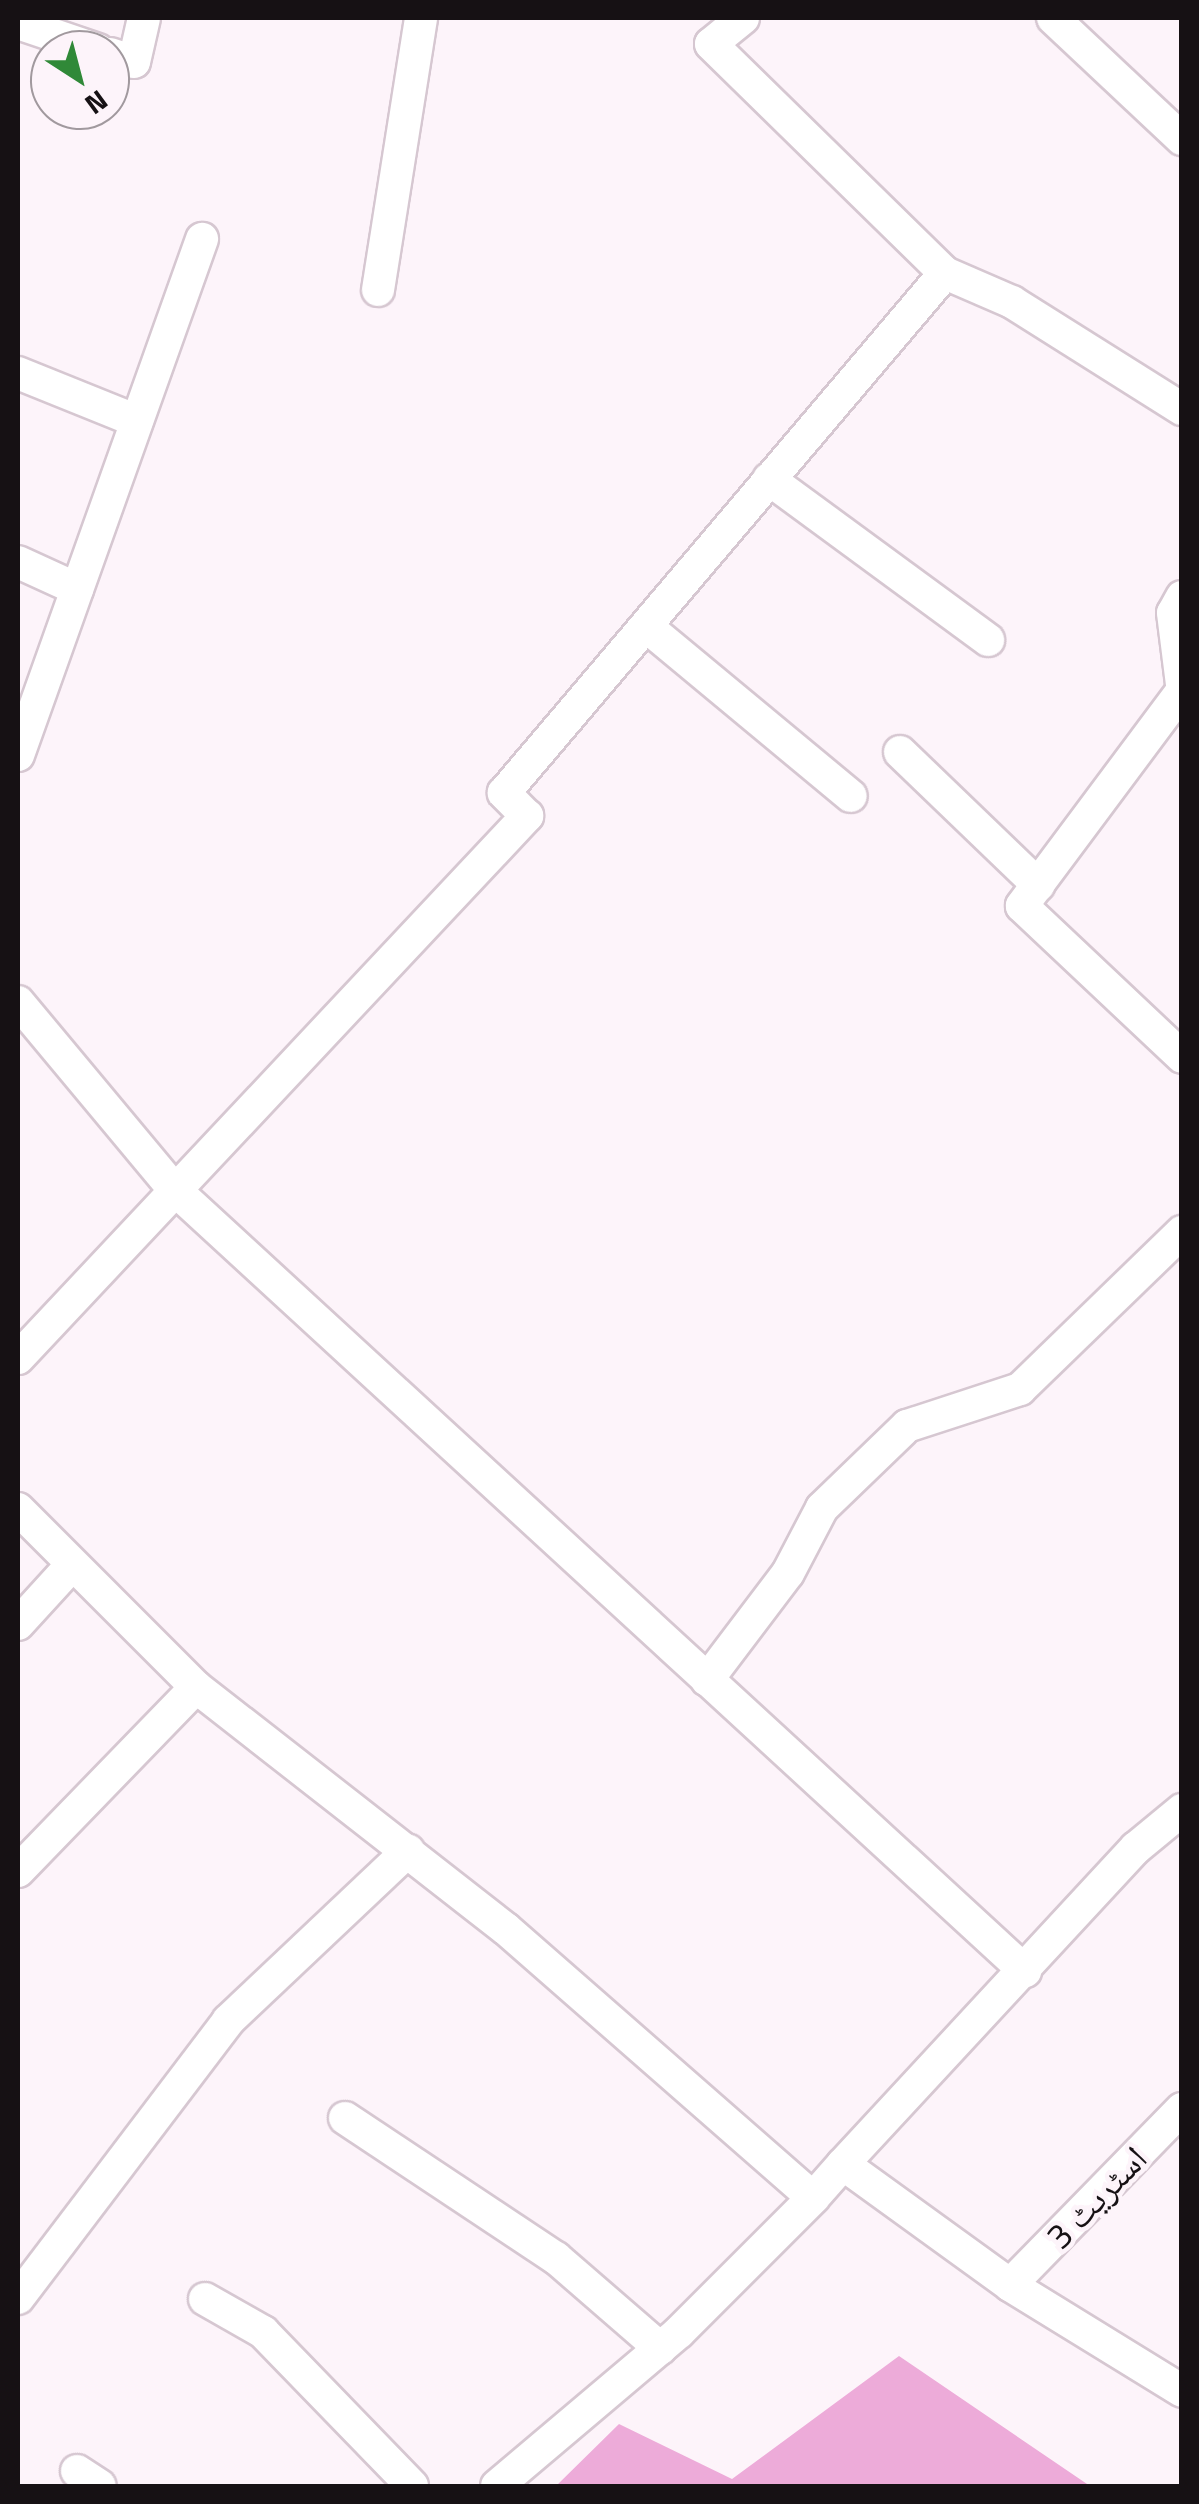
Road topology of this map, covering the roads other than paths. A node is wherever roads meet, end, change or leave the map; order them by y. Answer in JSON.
{"nodes":[{"id":1,"x":144,"y":18,"type":"edge"},
{"id":2,"x":420,"y":18,"type":"edge"},
{"id":3,"x":742,"y":18,"type":"edge"},
{"id":4,"x":1053,"y":18,"type":"edge"},
{"id":5,"x":130,"y":61,"type":"edge"},
{"id":6,"x":1182,"y":139,"type":"edge"},
{"id":7,"x":202,"y":239,"type":"dead end"},
{"id":8,"x":945,"y":272,"type":"junction"},
{"id":9,"x":378,"y":290,"type":"dead end"},
{"id":10,"x":18,"y":373,"type":"edge"},
{"id":11,"x":1182,"y":409,"type":"edge"},
{"id":12,"x":136,"y":422,"type":"junction"},
{"id":13,"x":768,"y":479,"type":"junction"},
{"id":14,"x":18,"y":562,"type":"edge"},
{"id":15,"x":76,"y":589,"type":"junction"},
{"id":16,"x":1182,"y":597,"type":"edge"},
{"id":17,"x":646,"y":626,"type":"junction"},
{"id":18,"x":988,"y":640,"type":"dead end"},
{"id":19,"x":1182,"y":684,"type":"edge"},
{"id":20,"x":1182,"y":692,"type":"edge"},
{"id":21,"x":26,"y":704,"type":"edge"},
{"id":22,"x":900,"y":752,"type":"dead end"},
{"id":23,"x":18,"y":755,"type":"edge"},
{"id":24,"x":851,"y":796,"type":"dead end"},
{"id":25,"x":1038,"y":885,"type":"junction"},
{"id":26,"x":18,"y":1002,"type":"edge"},
{"id":27,"x":1182,"y":1056,"type":"edge"},
{"id":28,"x":174,"y":1189,"type":"junction"},
{"id":29,"x":1182,"y":1232,"type":"edge"},
{"id":30,"x":18,"y":1358,"type":"edge"},
{"id":31,"x":18,"y":1509,"type":"edge"},
{"id":32,"x":71,"y":1566,"type":"junction"},
{"id":33,"x":18,"y":1624,"type":"edge"},
{"id":34,"x":707,"y":1680,"type":"junction"},
{"id":35,"x":196,"y":1686,"type":"junction"},
{"id":36,"x":1182,"y":1810,"type":"edge"},
{"id":37,"x":408,"y":1851,"type":"junction"},
{"id":38,"x":18,"y":1871,"type":"edge"},
{"id":39,"x":1025,"y":1971,"type":"junction"},
{"id":40,"x":1182,"y":2109,"type":"edge"},
{"id":41,"x":345,"y":2118,"type":"dead end"},
{"id":42,"x":843,"y":2164,"type":"junction"},
{"id":43,"x":813,"y":2198,"type":"junction"},
{"id":44,"x":1010,"y":2285,"type":"junction"},
{"id":45,"x":18,"y":2298,"type":"edge"},
{"id":46,"x":205,"y":2299,"type":"dead end"},
{"id":47,"x":660,"y":2348,"type":"junction"},
{"id":48,"x":1182,"y":2391,"type":"edge"},
{"id":49,"x":412,"y":2486,"type":"edge"},
{"id":50,"x":497,"y":2486,"type":"edge"}],
"edges":[{"from":1,"to":5,"type":"street"},
{"from":2,"to":9,"type":"street"},
{"from":3,"to":8,"type":"street"},
{"from":4,"to":6,"type":"street"},
{"from":7,"to":12,"type":"street"},
{"from":8,"to":11,"type":"street"},
{"from":8,"to":13,"type":"street"},
{"from":10,"to":12,"type":"street"},
{"from":12,"to":15,"type":"street"},
{"from":13,"to":17,"type":"street"},
{"from":13,"to":18,"type":"street"},
{"from":14,"to":15,"type":"street"},
{"from":15,"to":21,"type":"street"},
{"from":16,"to":19,"type":"street"},
{"from":17,"to":24,"type":"street"},
{"from":17,"to":28,"type":"street"},
{"from":20,"to":25,"type":"street"},
{"from":21,"to":23,"type":"street"},
{"from":22,"to":25,"type":"street"},
{"from":25,"to":27,"type":"street"},
{"from":26,"to":28,"type":"street"},
{"from":28,"to":30,"type":"street"},
{"from":28,"to":34,"type":"street"},
{"from":29,"to":34,"type":"street"},
{"from":31,"to":32,"type":"street"},
{"from":32,"to":33,"type":"street"},
{"from":32,"to":35,"type":"street"},
{"from":34,"to":39,"type":"street"},
{"from":35,"to":37,"type":"street"},
{"from":35,"to":38,"type":"street"},
{"from":36,"to":39,"type":"street"},
{"from":37,"to":43,"type":"street"},
{"from":37,"to":45,"type":"street"},
{"from":39,"to":42,"type":"street"},
{"from":40,"to":44,"type":"street","name":"اسٹریٹ 3"},
{"from":41,"to":47,"type":"street"},
{"from":42,"to":43,"type":"street"},
{"from":42,"to":44,"type":"street"},
{"from":43,"to":47,"type":"street"},
{"from":44,"to":48,"type":"street"},
{"from":46,"to":49,"type":"street"},
{"from":47,"to":50,"type":"street"}]}
